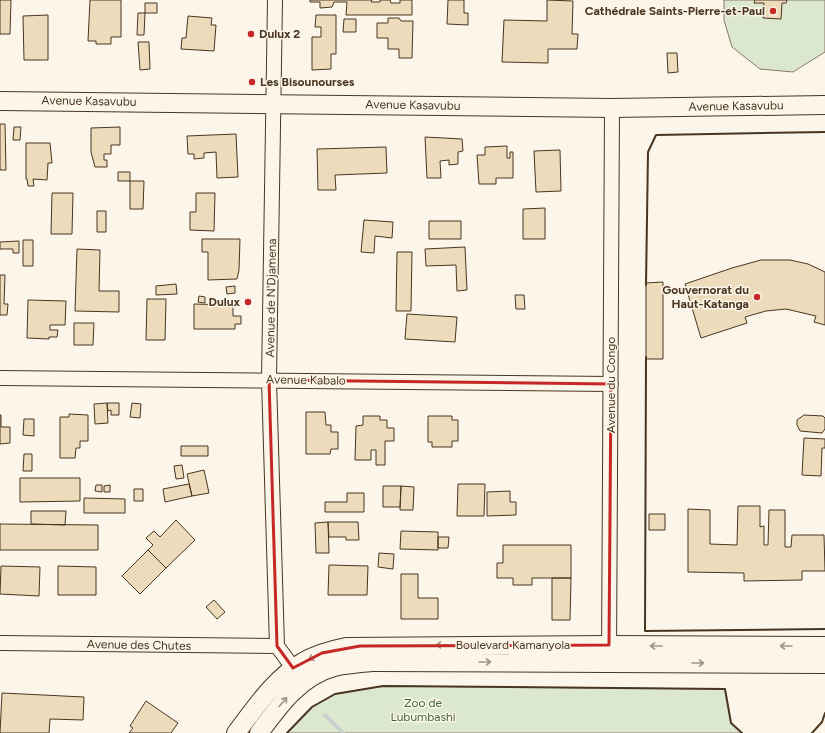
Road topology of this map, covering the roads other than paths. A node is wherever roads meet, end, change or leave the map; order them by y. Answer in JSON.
{"nodes":[{"id":1,"x":275,"y":0,"type":"edge"},
{"id":2,"x":0,"y":100,"type":"edge"},
{"id":3,"x":274,"y":104,"type":"junction"},
{"id":4,"x":825,"y":105,"type":"edge"},
{"id":5,"x":612,"y":108,"type":"junction"},
{"id":6,"x":0,"y":378,"type":"edge"},
{"id":7,"x":269,"y":380,"type":"junction"},
{"id":8,"x":611,"y":384,"type":"junction"},
{"id":9,"x":0,"y":643,"type":"edge"},
{"id":10,"x":277,"y":646,"type":"junction"},
{"id":11,"x":825,"y":646,"type":"edge"},
{"id":12,"x":609,"y":654,"type":"junction"},
{"id":13,"x":825,"y":664,"type":"edge"},
{"id":14,"x":298,"y":675,"type":"junction"},
{"id":15,"x":236,"y":733,"type":"edge"},
{"id":16,"x":259,"y":733,"type":"edge"}],
"edges":[{"from":1,"to":3,"type":"street","name":"Avenue de N'Djamena"},
{"from":2,"to":3,"type":"main road","name":"Avenue Kasavubu"},
{"from":3,"to":5,"type":"main road","name":"Avenue Kasavubu"},
{"from":3,"to":7,"type":"street","name":"Avenue de N'Djamena"},
{"from":4,"to":5,"type":"main road","name":"Avenue Kasavubu"},
{"from":5,"to":8,"type":"street","name":"Avenue du Congo"},
{"from":6,"to":7,"type":"street","name":"Avenue Kabalo"},
{"from":7,"to":8,"type":"street","name":"Avenue Kabalo"},
{"from":7,"to":10,"type":"street","name":"Avenue de N'Djamena"},
{"from":8,"to":12,"type":"street","name":"Avenue du Congo"},
{"from":9,"to":10,"type":"street","name":"Avenue des Chutes"},
{"from":10,"to":14,"type":"street"},
{"from":11,"to":12,"type":"main road","name":"Boulevard Kamanyola","one_way":true},
{"from":12,"to":13,"type":"main road","name":"Boulevard Kamanyola","one_way":true},
{"from":12,"to":14,"type":"main road","name":"Boulevard Kamanyola"},
{"from":14,"to":15,"type":"main road","name":"Boulevard Kamanyola"},
{"from":16,"to":14,"type":"main road","name":"Boulevard Kamanyola","one_way":true}]}
